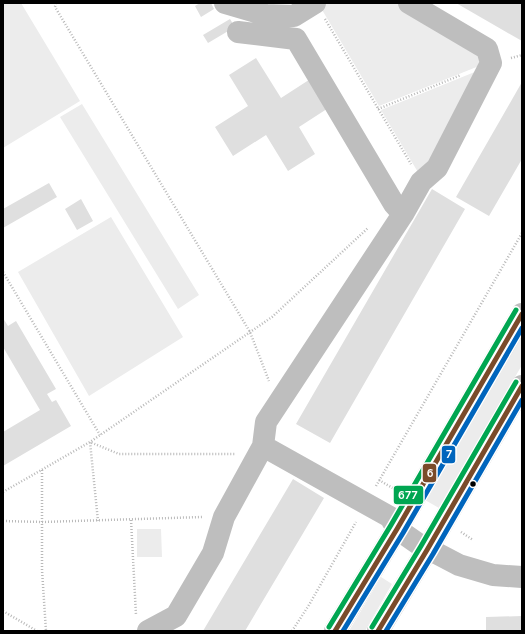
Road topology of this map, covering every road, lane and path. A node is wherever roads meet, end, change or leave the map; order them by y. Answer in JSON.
{"nodes":[{"id":1,"x":56,"y":3,"type":"edge"},
{"id":2,"x":225,"y":3,"type":"edge"},
{"id":3,"x":410,"y":3,"type":"edge"},
{"id":4,"x":242,"y":6,"type":"edge"},
{"id":5,"x":318,"y":7,"type":"edge"},
{"id":6,"x":238,"y":32,"type":"dead end"},
{"id":7,"x":296,"y":39,"type":"junction"},
{"id":8,"x":463,"y":74,"type":"dead end"},
{"id":9,"x":378,"y":109,"type":"junction"},
{"id":10,"x":421,"y":182,"type":"junction"},
{"id":11,"x":403,"y":214,"type":"junction"},
{"id":12,"x":371,"y":225,"type":"dead end"},
{"id":13,"x":522,"y":233,"type":"edge"},
{"id":14,"x":3,"y":272,"type":"edge"},
{"id":15,"x":522,"y":314,"type":"edge"},
{"id":16,"x":250,"y":332,"type":"junction"},
{"id":17,"x":522,"y":386,"type":"edge"},
{"id":18,"x":278,"y":405,"type":"junction"},
{"id":19,"x":100,"y":435,"type":"junction"},
{"id":20,"x":90,"y":442,"type":"junction"},
{"id":21,"x":264,"y":446,"type":"junction"},
{"id":22,"x":42,"y":469,"type":"junction"},
{"id":23,"x":3,"y":492,"type":"edge"},
{"id":24,"x":366,"y":504,"type":"junction"},
{"id":25,"x":224,"y":517,"type":"junction"},
{"id":26,"x":130,"y":520,"type":"junction"},
{"id":27,"x":3,"y":521,"type":"edge"},
{"id":28,"x":98,"y":521,"type":"junction"},
{"id":29,"x":42,"y":522,"type":"junction"},
{"id":30,"x":397,"y":529,"type":"junction"},
{"id":31,"x":427,"y":550,"type":"junction"},
{"id":32,"x":522,"y":577,"type":"edge"},
{"id":33,"x":3,"y":611,"type":"edge"},
{"id":34,"x":142,"y":623,"type":"edge"},
{"id":35,"x":37,"y":631,"type":"edge"},
{"id":36,"x":46,"y":631,"type":"edge"},
{"id":37,"x":292,"y":631,"type":"edge"},
{"id":38,"x":335,"y":631,"type":"edge"},
{"id":39,"x":378,"y":631,"type":"edge"}],
"edges":[{"from":1,"to":16,"type":"path"},
{"from":2,"to":4,"type":"street"},
{"from":3,"to":10,"type":"street"},
{"from":4,"to":5,"type":"street"},
{"from":5,"to":7,"type":"street"},
{"from":5,"to":9,"type":"path"},
{"from":6,"to":7,"type":"street"},
{"from":7,"to":11,"type":"street"},
{"from":8,"to":9,"type":"path"},
{"from":9,"to":10,"type":"path"},
{"from":10,"to":11,"type":"street"},
{"from":11,"to":18,"type":"street"},
{"from":12,"to":16,"type":"path"},
{"from":13,"to":24,"type":"path"},
{"from":14,"to":19,"type":"path"},
{"from":15,"to":30,"type":"street"},
{"from":16,"to":18,"type":"path"},
{"from":16,"to":19,"type":"path"},
{"from":17,"to":31,"type":"street"},
{"from":18,"to":21,"type":"street"},
{"from":19,"to":20,"type":"path"},
{"from":20,"to":21,"type":"path"},
{"from":20,"to":22,"type":"path"},
{"from":20,"to":28,"type":"path"},
{"from":21,"to":24,"type":"street"},
{"from":21,"to":25,"type":"street"},
{"from":22,"to":23,"type":"path"},
{"from":22,"to":29,"type":"path"},
{"from":24,"to":30,"type":"street"},
{"from":24,"to":37,"type":"path"},
{"from":25,"to":26,"type":"path"},
{"from":25,"to":34,"type":"street"},
{"from":26,"to":28,"type":"path"},
{"from":26,"to":34,"type":"path"},
{"from":27,"to":29,"type":"path"},
{"from":28,"to":29,"type":"path"},
{"from":29,"to":36,"type":"path"},
{"from":30,"to":31,"type":"street"},
{"from":30,"to":38,"type":"street"},
{"from":31,"to":32,"type":"street"},
{"from":31,"to":39,"type":"street"},
{"from":33,"to":35,"type":"path"}]}
